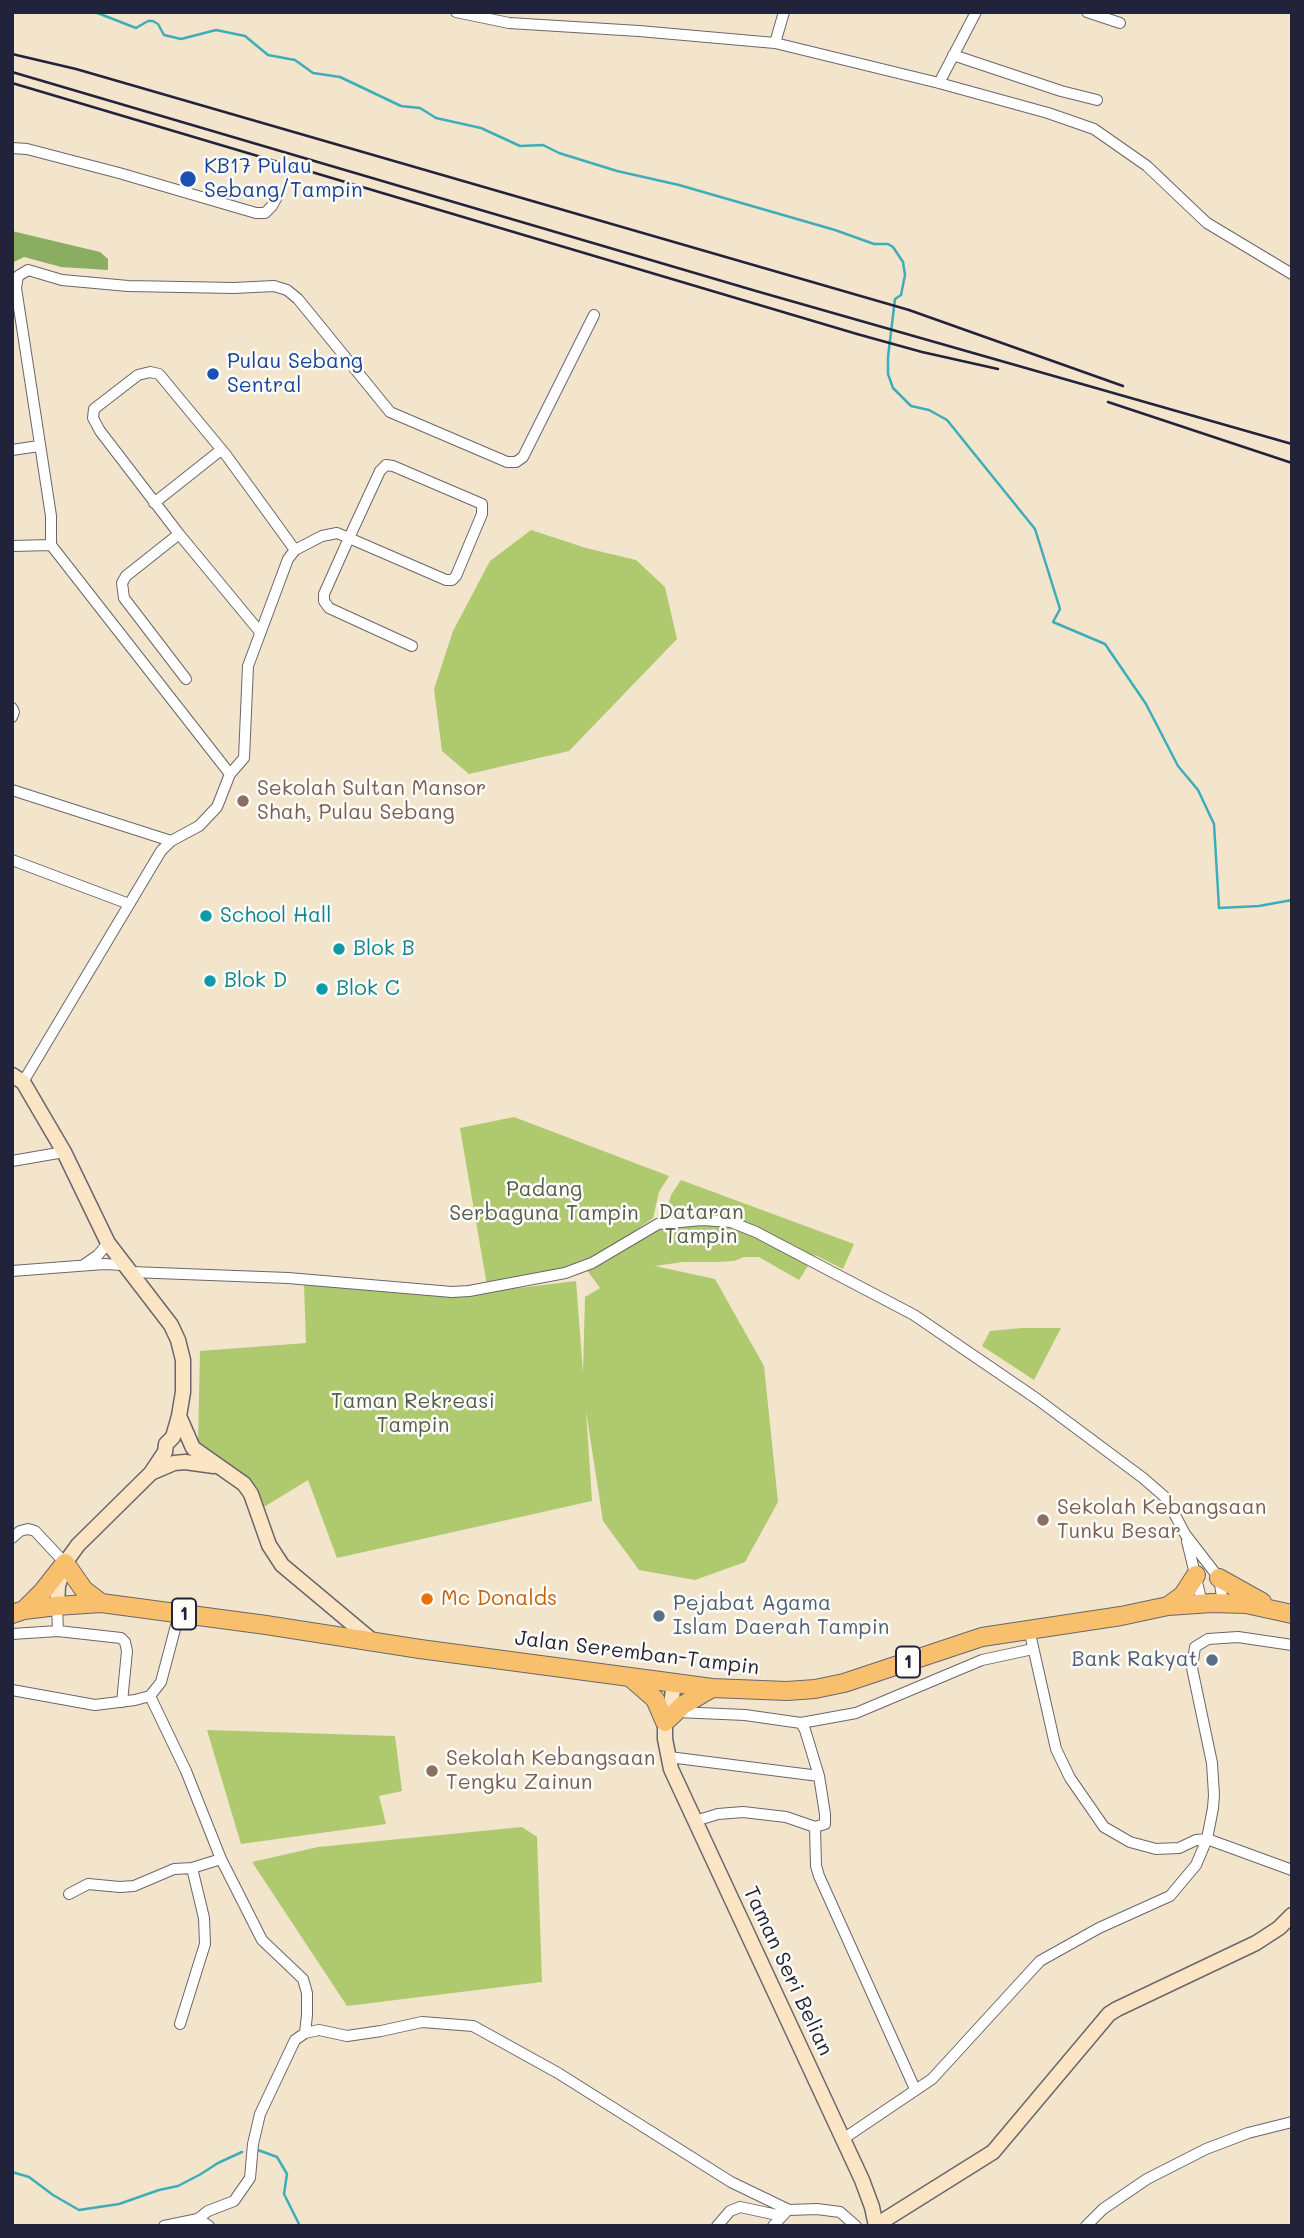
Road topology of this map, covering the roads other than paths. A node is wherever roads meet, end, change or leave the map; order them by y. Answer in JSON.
{"nodes":[{"id":1,"x":456,"y":12,"type":"edge"},
{"id":2,"x":784,"y":12,"type":"edge"},
{"id":3,"x":976,"y":12,"type":"edge"},
{"id":4,"x":1087,"y":12,"type":"edge"},
{"id":5,"x":1120,"y":23,"type":"dead end"},
{"id":6,"x":775,"y":43,"type":"junction"},
{"id":7,"x":953,"y":55,"type":"junction"},
{"id":8,"x":939,"y":83,"type":"junction"},
{"id":9,"x":1097,"y":100,"type":"dead end"},
{"id":10,"x":12,"y":148,"type":"edge"},
{"id":11,"x":278,"y":195,"type":"dead end"},
{"id":12,"x":1292,"y":274,"type":"edge"},
{"id":13,"x":594,"y":315,"type":"dead end"},
{"id":14,"x":38,"y":446,"type":"junction"},
{"id":15,"x":12,"y":450,"type":"edge"},
{"id":16,"x":221,"y":450,"type":"junction"},
{"id":17,"x":154,"y":503,"type":"junction"},
{"id":18,"x":178,"y":534,"type":"junction"},
{"id":19,"x":349,"y":538,"type":"junction"},
{"id":20,"x":51,"y":545,"type":"junction"},
{"id":21,"x":12,"y":546,"type":"edge"},
{"id":22,"x":295,"y":550,"type":"junction"},
{"id":23,"x":260,"y":632,"type":"junction"},
{"id":24,"x":412,"y":646,"type":"dead end"},
{"id":25,"x":186,"y":679,"type":"dead end"},
{"id":26,"x":12,"y":708,"type":"edge"},
{"id":27,"x":12,"y":717,"type":"edge"},
{"id":28,"x":230,"y":774,"type":"junction"},
{"id":29,"x":12,"y":790,"type":"edge"},
{"id":30,"x":171,"y":841,"type":"junction"},
{"id":31,"x":12,"y":860,"type":"edge"},
{"id":32,"x":129,"y":904,"type":"junction"},
{"id":33,"x":18,"y":1078,"type":"edge"},
{"id":34,"x":64,"y":1152,"type":"junction"},
{"id":35,"x":12,"y":1161,"type":"edge"},
{"id":36,"x":108,"y":1243,"type":"junction"},
{"id":37,"x":82,"y":1267,"type":"junction"},
{"id":38,"x":127,"y":1269,"type":"junction"},
{"id":39,"x":12,"y":1271,"type":"edge"},
{"id":40,"x":184,"y":1441,"type":"junction"},
{"id":41,"x":175,"y":1459,"type":"junction"},
{"id":42,"x":215,"y":1466,"type":"junction"},
{"id":43,"x":1185,"y":1534,"type":"junction"},
{"id":44,"x":12,"y":1538,"type":"edge"},
{"id":45,"x":65,"y":1563,"type":"junction"},
{"id":46,"x":1196,"y":1575,"type":"junction"},
{"id":47,"x":1219,"y":1578,"type":"junction"},
{"id":48,"x":1223,"y":1602,"type":"junction"},
{"id":49,"x":101,"y":1603,"type":"junction"},
{"id":50,"x":1202,"y":1603,"type":"junction"},
{"id":51,"x":57,"y":1606,"type":"junction"},
{"id":52,"x":1168,"y":1606,"type":"junction"},
{"id":53,"x":18,"y":1612,"type":"edge"},
{"id":54,"x":1285,"y":1612,"type":"edge"},
{"id":55,"x":179,"y":1614,"type":"junction"},
{"id":56,"x":1029,"y":1629,"type":"junction"},
{"id":57,"x":58,"y":1631,"type":"junction"},
{"id":58,"x":12,"y":1634,"type":"edge"},
{"id":59,"x":374,"y":1642,"type":"junction"},
{"id":60,"x":1292,"y":1645,"type":"edge"},
{"id":61,"x":1033,"y":1649,"type":"junction"},
{"id":62,"x":631,"y":1678,"type":"junction"},
{"id":63,"x":670,"y":1683,"type":"junction"},
{"id":64,"x":712,"y":1688,"type":"junction"},
{"id":65,"x":12,"y":1690,"type":"edge"},
{"id":66,"x":150,"y":1696,"type":"junction"},
{"id":67,"x":122,"y":1702,"type":"junction"},
{"id":68,"x":669,"y":1713,"type":"junction"},
{"id":69,"x":801,"y":1723,"type":"junction"},
{"id":70,"x":669,"y":1757,"type":"junction"},
{"id":71,"x":819,"y":1776,"type":"junction"},
{"id":72,"x":695,"y":1822,"type":"junction"},
{"id":73,"x":820,"y":1825,"type":"junction"},
{"id":74,"x":1207,"y":1839,"type":"junction"},
{"id":75,"x":221,"y":1859,"type":"junction"},
{"id":76,"x":192,"y":1868,"type":"junction"},
{"id":77,"x":1292,"y":1870,"type":"edge"},
{"id":78,"x":69,"y":1895,"type":"dead end"},
{"id":79,"x":1292,"y":1915,"type":"edge"},
{"id":80,"x":180,"y":2024,"type":"dead end"},
{"id":81,"x":305,"y":2033,"type":"junction"},
{"id":82,"x":915,"y":2089,"type":"junction"},
{"id":83,"x":1289,"y":2122,"type":"edge"},
{"id":84,"x":843,"y":2139,"type":"junction"},
{"id":85,"x":785,"y":2213,"type":"junction"},
{"id":86,"x":198,"y":2219,"type":"junction"},
{"id":87,"x":164,"y":2226,"type":"edge"},
{"id":88,"x":209,"y":2226,"type":"edge"},
{"id":89,"x":717,"y":2226,"type":"edge"},
{"id":90,"x":773,"y":2226,"type":"edge"},
{"id":91,"x":856,"y":2226,"type":"edge"},
{"id":92,"x":877,"y":2226,"type":"edge"},
{"id":93,"x":1086,"y":2226,"type":"edge"}],
"edges":[{"from":1,"to":6,"type":"street"},
{"from":2,"to":6,"type":"street"},
{"from":3,"to":7,"type":"street"},
{"from":4,"to":5,"type":"street"},
{"from":6,"to":8,"type":"street"},
{"from":7,"to":8,"type":"street"},
{"from":7,"to":9,"type":"street"},
{"from":8,"to":12,"type":"street"},
{"from":10,"to":11,"type":"street"},
{"from":13,"to":14,"type":"street"},
{"from":14,"to":15,"type":"street"},
{"from":14,"to":20,"type":"street"},
{"from":16,"to":17,"type":"street"},
{"from":16,"to":17,"type":"street"},
{"from":16,"to":22,"type":"street"},
{"from":17,"to":18,"type":"street"},
{"from":18,"to":23,"type":"street"},
{"from":18,"to":25,"type":"street"},
{"from":19,"to":19,"type":"street"},
{"from":19,"to":22,"type":"street"},
{"from":19,"to":24,"type":"street"},
{"from":20,"to":21,"type":"street"},
{"from":20,"to":28,"type":"street"},
{"from":22,"to":23,"type":"street"},
{"from":23,"to":28,"type":"street"},
{"from":26,"to":27,"type":"street"},
{"from":28,"to":30,"type":"street"},
{"from":29,"to":30,"type":"street"},
{"from":30,"to":32,"type":"street"},
{"from":31,"to":32,"type":"street"},
{"from":32,"to":33,"type":"street"},
{"from":33,"to":34,"type":"street"},
{"from":34,"to":35,"type":"street"},
{"from":34,"to":36,"type":"street"},
{"from":36,"to":37,"type":"street"},
{"from":36,"to":38,"type":"street"},
{"from":37,"to":38,"type":"street"},
{"from":37,"to":39,"type":"street"},
{"from":38,"to":40,"type":"street"},
{"from":38,"to":43,"type":"street"},
{"from":40,"to":41,"type":"street"},
{"from":40,"to":41,"type":"street"},
{"from":40,"to":42,"type":"street"},
{"from":41,"to":42,"type":"street"},
{"from":41,"to":45,"type":"street"},
{"from":42,"to":59,"type":"street"},
{"from":43,"to":46,"type":"street"},
{"from":43,"to":47,"type":"street"},
{"from":44,"to":45,"type":"street"},
{"from":45,"to":49,"type":"highway"},
{"from":45,"to":51,"type":"street"},
{"from":45,"to":53,"type":"highway"},
{"from":46,"to":50,"type":"street"},
{"from":46,"to":52,"type":"highway"},
{"from":47,"to":48,"type":"street"},
{"from":47,"to":54,"type":"highway"},
{"from":48,"to":50,"type":"highway","name":"Jalan Seremban-Tampin","number":"1"},
{"from":48,"to":54,"type":"highway","name":"Jalan Seremban-Tampin","number":"1"},
{"from":49,"to":51,"type":"highway","name":"Jalan Seremban-Tampin","number":"1"},
{"from":49,"to":55,"type":"highway","name":"Jalan Seremban-Tampin","number":"1"},
{"from":50,"to":52,"type":"highway","name":"Jalan Seremban-Tampin","number":"1"},
{"from":51,"to":53,"type":"highway","name":"Jalan Seremban-Tampin","number":"1"},
{"from":51,"to":57,"type":"street"},
{"from":52,"to":56,"type":"highway","name":"Jalan Seremban-Tampin","number":"1"},
{"from":55,"to":59,"type":"highway","name":"Jalan Seremban-Tampin","number":"1"},
{"from":55,"to":66,"type":"street"},
{"from":56,"to":61,"type":"street"},
{"from":56,"to":64,"type":"highway","name":"Jalan Seremban-Tampin","number":"1"},
{"from":57,"to":58,"type":"street"},
{"from":57,"to":67,"type":"street"},
{"from":59,"to":62,"type":"highway","name":"Jalan Seremban-Tampin","number":"1"},
{"from":60,"to":74,"type":"street"},
{"from":61,"to":69,"type":"street"},
{"from":61,"to":74,"type":"street"},
{"from":62,"to":63,"type":"highway","name":"Jalan Seremban-Tampin","number":"1"},
{"from":62,"to":68,"type":"highway"},
{"from":63,"to":64,"type":"highway","name":"Jalan Seremban-Tampin","number":"1"},
{"from":63,"to":68,"type":"street","name":"Taman Seri Belian"},
{"from":64,"to":68,"type":"highway"},
{"from":65,"to":67,"type":"street"},
{"from":66,"to":67,"type":"street"},
{"from":66,"to":75,"type":"street"},
{"from":68,"to":69,"type":"street"},
{"from":68,"to":70,"type":"street","name":"Taman Seri Belian"},
{"from":69,"to":71,"type":"street"},
{"from":70,"to":71,"type":"street"},
{"from":70,"to":72,"type":"street","name":"Taman Seri Belian"},
{"from":71,"to":73,"type":"street"},
{"from":72,"to":73,"type":"street"},
{"from":72,"to":84,"type":"street","name":"Taman Seri Belian"},
{"from":73,"to":82,"type":"street"},
{"from":74,"to":77,"type":"street"},
{"from":74,"to":82,"type":"street"},
{"from":75,"to":76,"type":"street"},
{"from":75,"to":81,"type":"street"},
{"from":76,"to":78,"type":"street"},
{"from":76,"to":80,"type":"street"},
{"from":79,"to":92,"type":"street"},
{"from":81,"to":85,"type":"street"},
{"from":81,"to":86,"type":"street"},
{"from":82,"to":84,"type":"street"},
{"from":83,"to":93,"type":"street"},
{"from":84,"to":92,"type":"street","name":"Taman Seri Belian"},
{"from":85,"to":89,"type":"street"},
{"from":85,"to":90,"type":"street"},
{"from":85,"to":91,"type":"street"},
{"from":86,"to":87,"type":"street"},
{"from":86,"to":88,"type":"street"}]}
